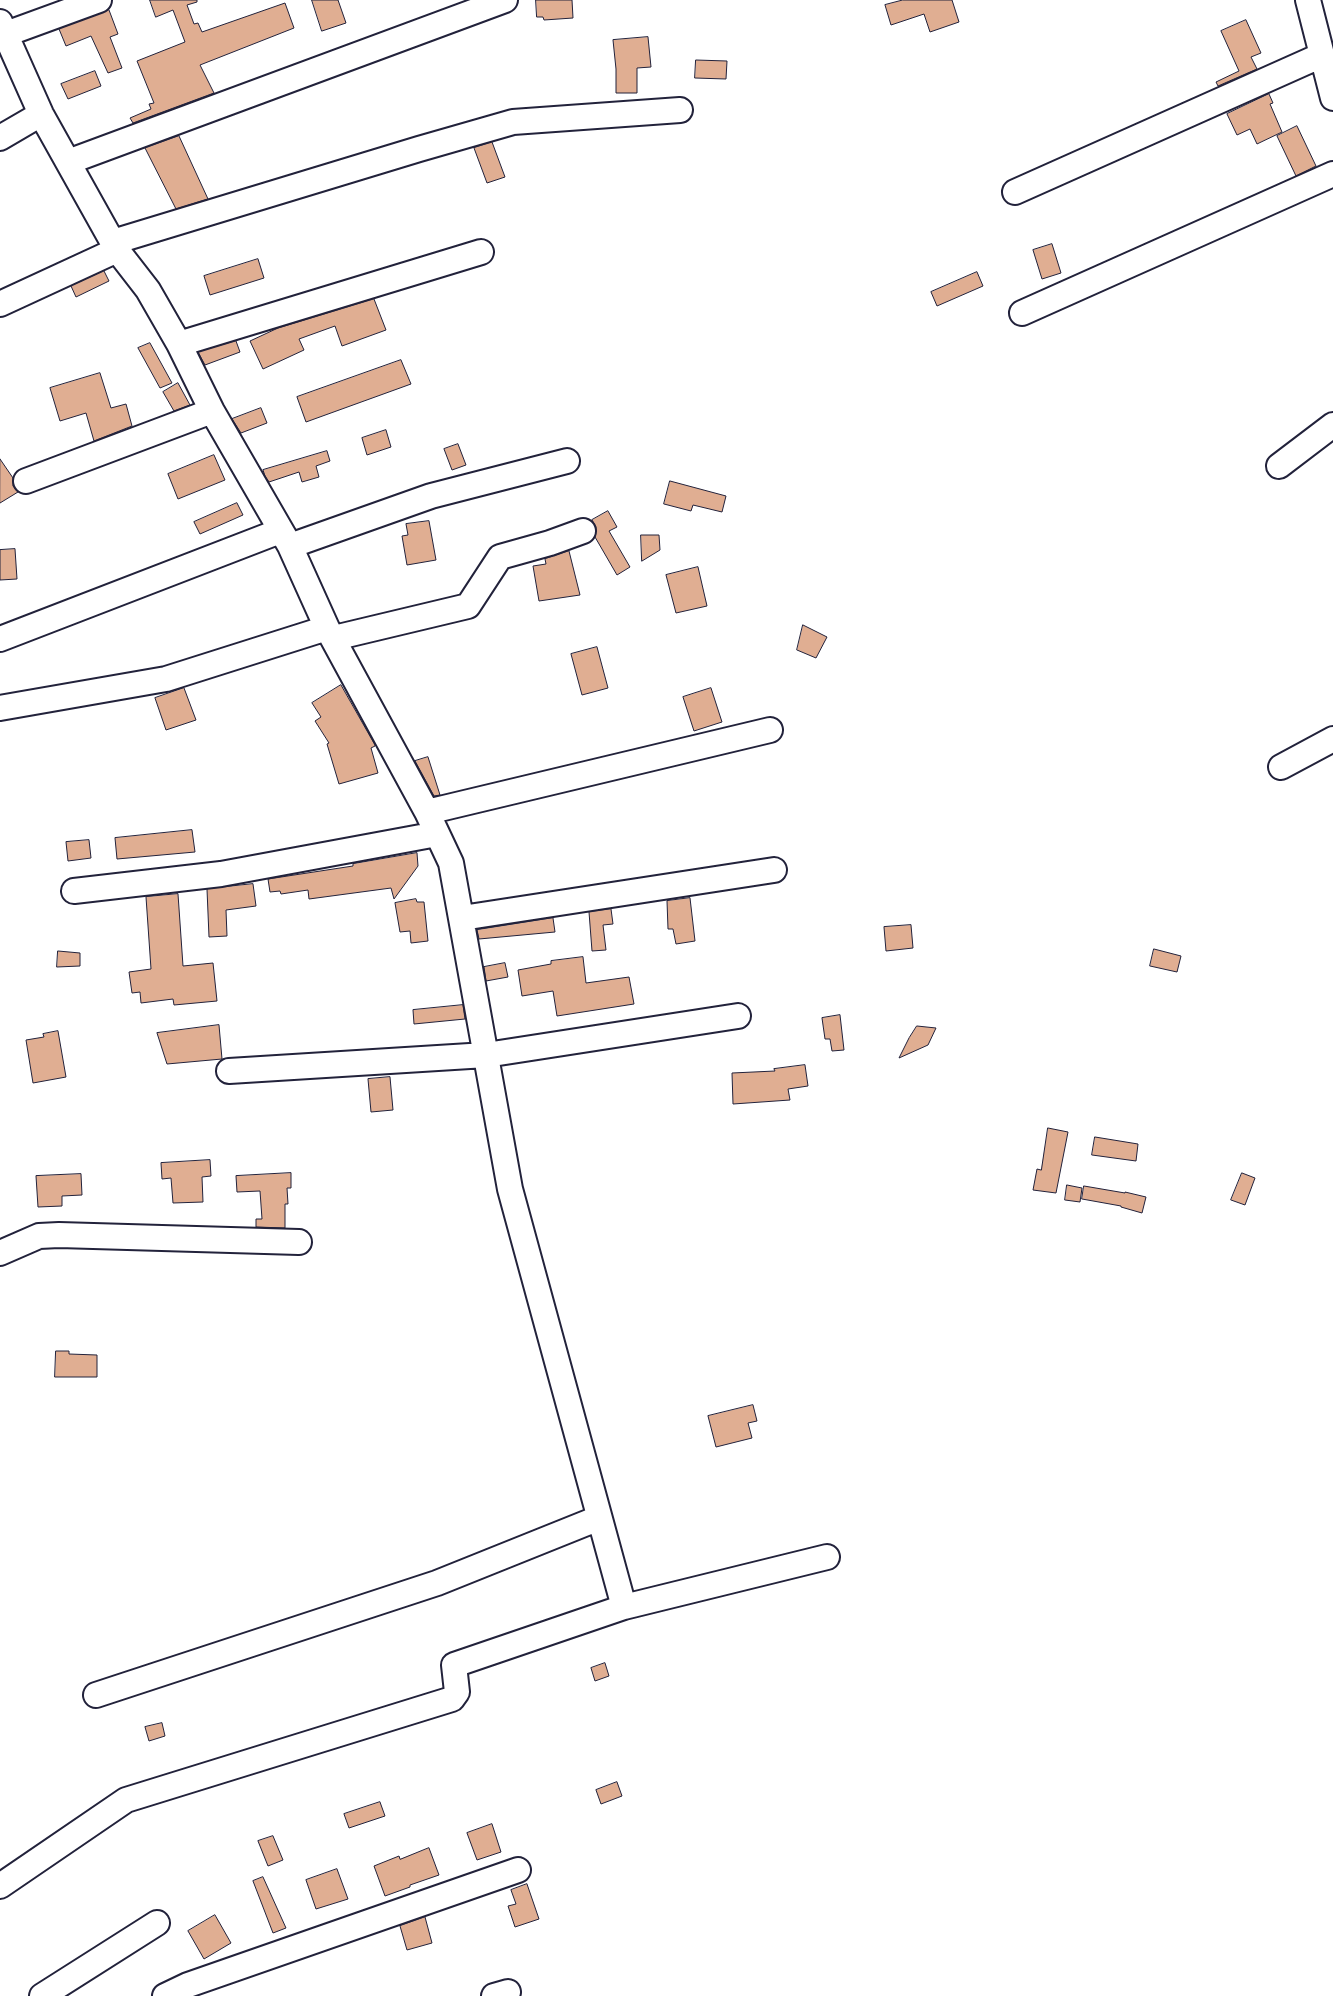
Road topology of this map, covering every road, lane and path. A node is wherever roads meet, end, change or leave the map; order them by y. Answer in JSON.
{"nodes":[{"id":1,"x":99,"y":0,"type":"edge"},
{"id":2,"x":505,"y":0,"type":"edge"},
{"id":3,"x":1308,"y":0,"type":"edge"},
{"id":4,"x":3,"y":28,"type":"edge"},
{"id":5,"x":1322,"y":55,"type":"junction"},
{"id":6,"x":1333,"y":98,"type":"edge"},
{"id":7,"x":680,"y":110,"type":"dead end"},
{"id":8,"x":41,"y":114,"type":"junction"},
{"id":9,"x":0,"y":138,"type":"edge"},
{"id":10,"x":68,"y":162,"type":"junction"},
{"id":11,"x":1333,"y":174,"type":"edge"},
{"id":12,"x":1016,"y":192,"type":"dead end"},
{"id":13,"x":115,"y":246,"type":"junction"},
{"id":14,"x":481,"y":252,"type":"dead end"},
{"id":15,"x":0,"y":304,"type":"edge"},
{"id":16,"x":1022,"y":313,"type":"dead end"},
{"id":17,"x":179,"y":344,"type":"junction"},
{"id":18,"x":212,"y":411,"type":"junction"},
{"id":19,"x":1333,"y":425,"type":"edge"},
{"id":20,"x":567,"y":461,"type":"dead end"},
{"id":21,"x":1279,"y":466,"type":"dead end"},
{"id":22,"x":26,"y":481,"type":"dead end"},
{"id":23,"x":583,"y":531,"type":"dead end"},
{"id":24,"x":285,"y":539,"type":"junction"},
{"id":25,"x":330,"y":633,"type":"junction"},
{"id":26,"x":0,"y":639,"type":"edge"},
{"id":27,"x":0,"y":708,"type":"edge"},
{"id":28,"x":770,"y":730,"type":"dead end"},
{"id":29,"x":1333,"y":739,"type":"edge"},
{"id":30,"x":1281,"y":767,"type":"dead end"},
{"id":31,"x":426,"y":812,"type":"junction"},
{"id":32,"x":437,"y":834,"type":"junction"},
{"id":33,"x":774,"y":870,"type":"dead end"},
{"id":34,"x":74,"y":891,"type":"dead end"},
{"id":35,"x":462,"y":918,"type":"junction"},
{"id":36,"x":738,"y":1016,"type":"dead end"},
{"id":37,"x":486,"y":1055,"type":"junction"},
{"id":38,"x":229,"y":1071,"type":"dead end"},
{"id":39,"x":299,"y":1242,"type":"dead end"},
{"id":40,"x":0,"y":1252,"type":"edge"},
{"id":41,"x":599,"y":1518,"type":"junction"},
{"id":42,"x":827,"y":1557,"type":"dead end"},
{"id":43,"x":624,"y":1607,"type":"junction"},
{"id":44,"x":96,"y":1695,"type":"dead end"},
{"id":45,"x":518,"y":1870,"type":"dead end"},
{"id":46,"x":0,"y":1886,"type":"edge"},
{"id":47,"x":157,"y":1923,"type":"dead end"},
{"id":48,"x":42,"y":1996,"type":"edge"},
{"id":49,"x":165,"y":1996,"type":"edge"}],
"edges":[{"from":1,"to":4,"type":"street"},
{"from":2,"to":10,"type":"street"},
{"from":3,"to":5,"type":"street"},
{"from":4,"to":8,"type":"street"},
{"from":5,"to":6,"type":"street"},
{"from":5,"to":12,"type":"street"},
{"from":7,"to":13,"type":"street"},
{"from":8,"to":9,"type":"street"},
{"from":8,"to":10,"type":"street"},
{"from":10,"to":13,"type":"street"},
{"from":11,"to":16,"type":"street"},
{"from":13,"to":15,"type":"street"},
{"from":13,"to":17,"type":"street"},
{"from":14,"to":17,"type":"street"},
{"from":17,"to":18,"type":"street"},
{"from":18,"to":22,"type":"street"},
{"from":18,"to":24,"type":"street"},
{"from":19,"to":21,"type":"street"},
{"from":20,"to":24,"type":"street"},
{"from":23,"to":25,"type":"street"},
{"from":24,"to":25,"type":"street"},
{"from":24,"to":26,"type":"street"},
{"from":25,"to":27,"type":"street"},
{"from":25,"to":31,"type":"street"},
{"from":28,"to":31,"type":"street"},
{"from":29,"to":30,"type":"street"},
{"from":31,"to":32,"type":"street"},
{"from":32,"to":34,"type":"street"},
{"from":32,"to":35,"type":"street"},
{"from":33,"to":35,"type":"street"},
{"from":35,"to":37,"type":"street"},
{"from":36,"to":37,"type":"street"},
{"from":37,"to":38,"type":"street"},
{"from":37,"to":41,"type":"street"},
{"from":39,"to":40,"type":"street"},
{"from":41,"to":43,"type":"street"},
{"from":41,"to":44,"type":"street"},
{"from":42,"to":43,"type":"street"},
{"from":43,"to":46,"type":"street"},
{"from":45,"to":49,"type":"street"},
{"from":47,"to":48,"type":"street"}]}
